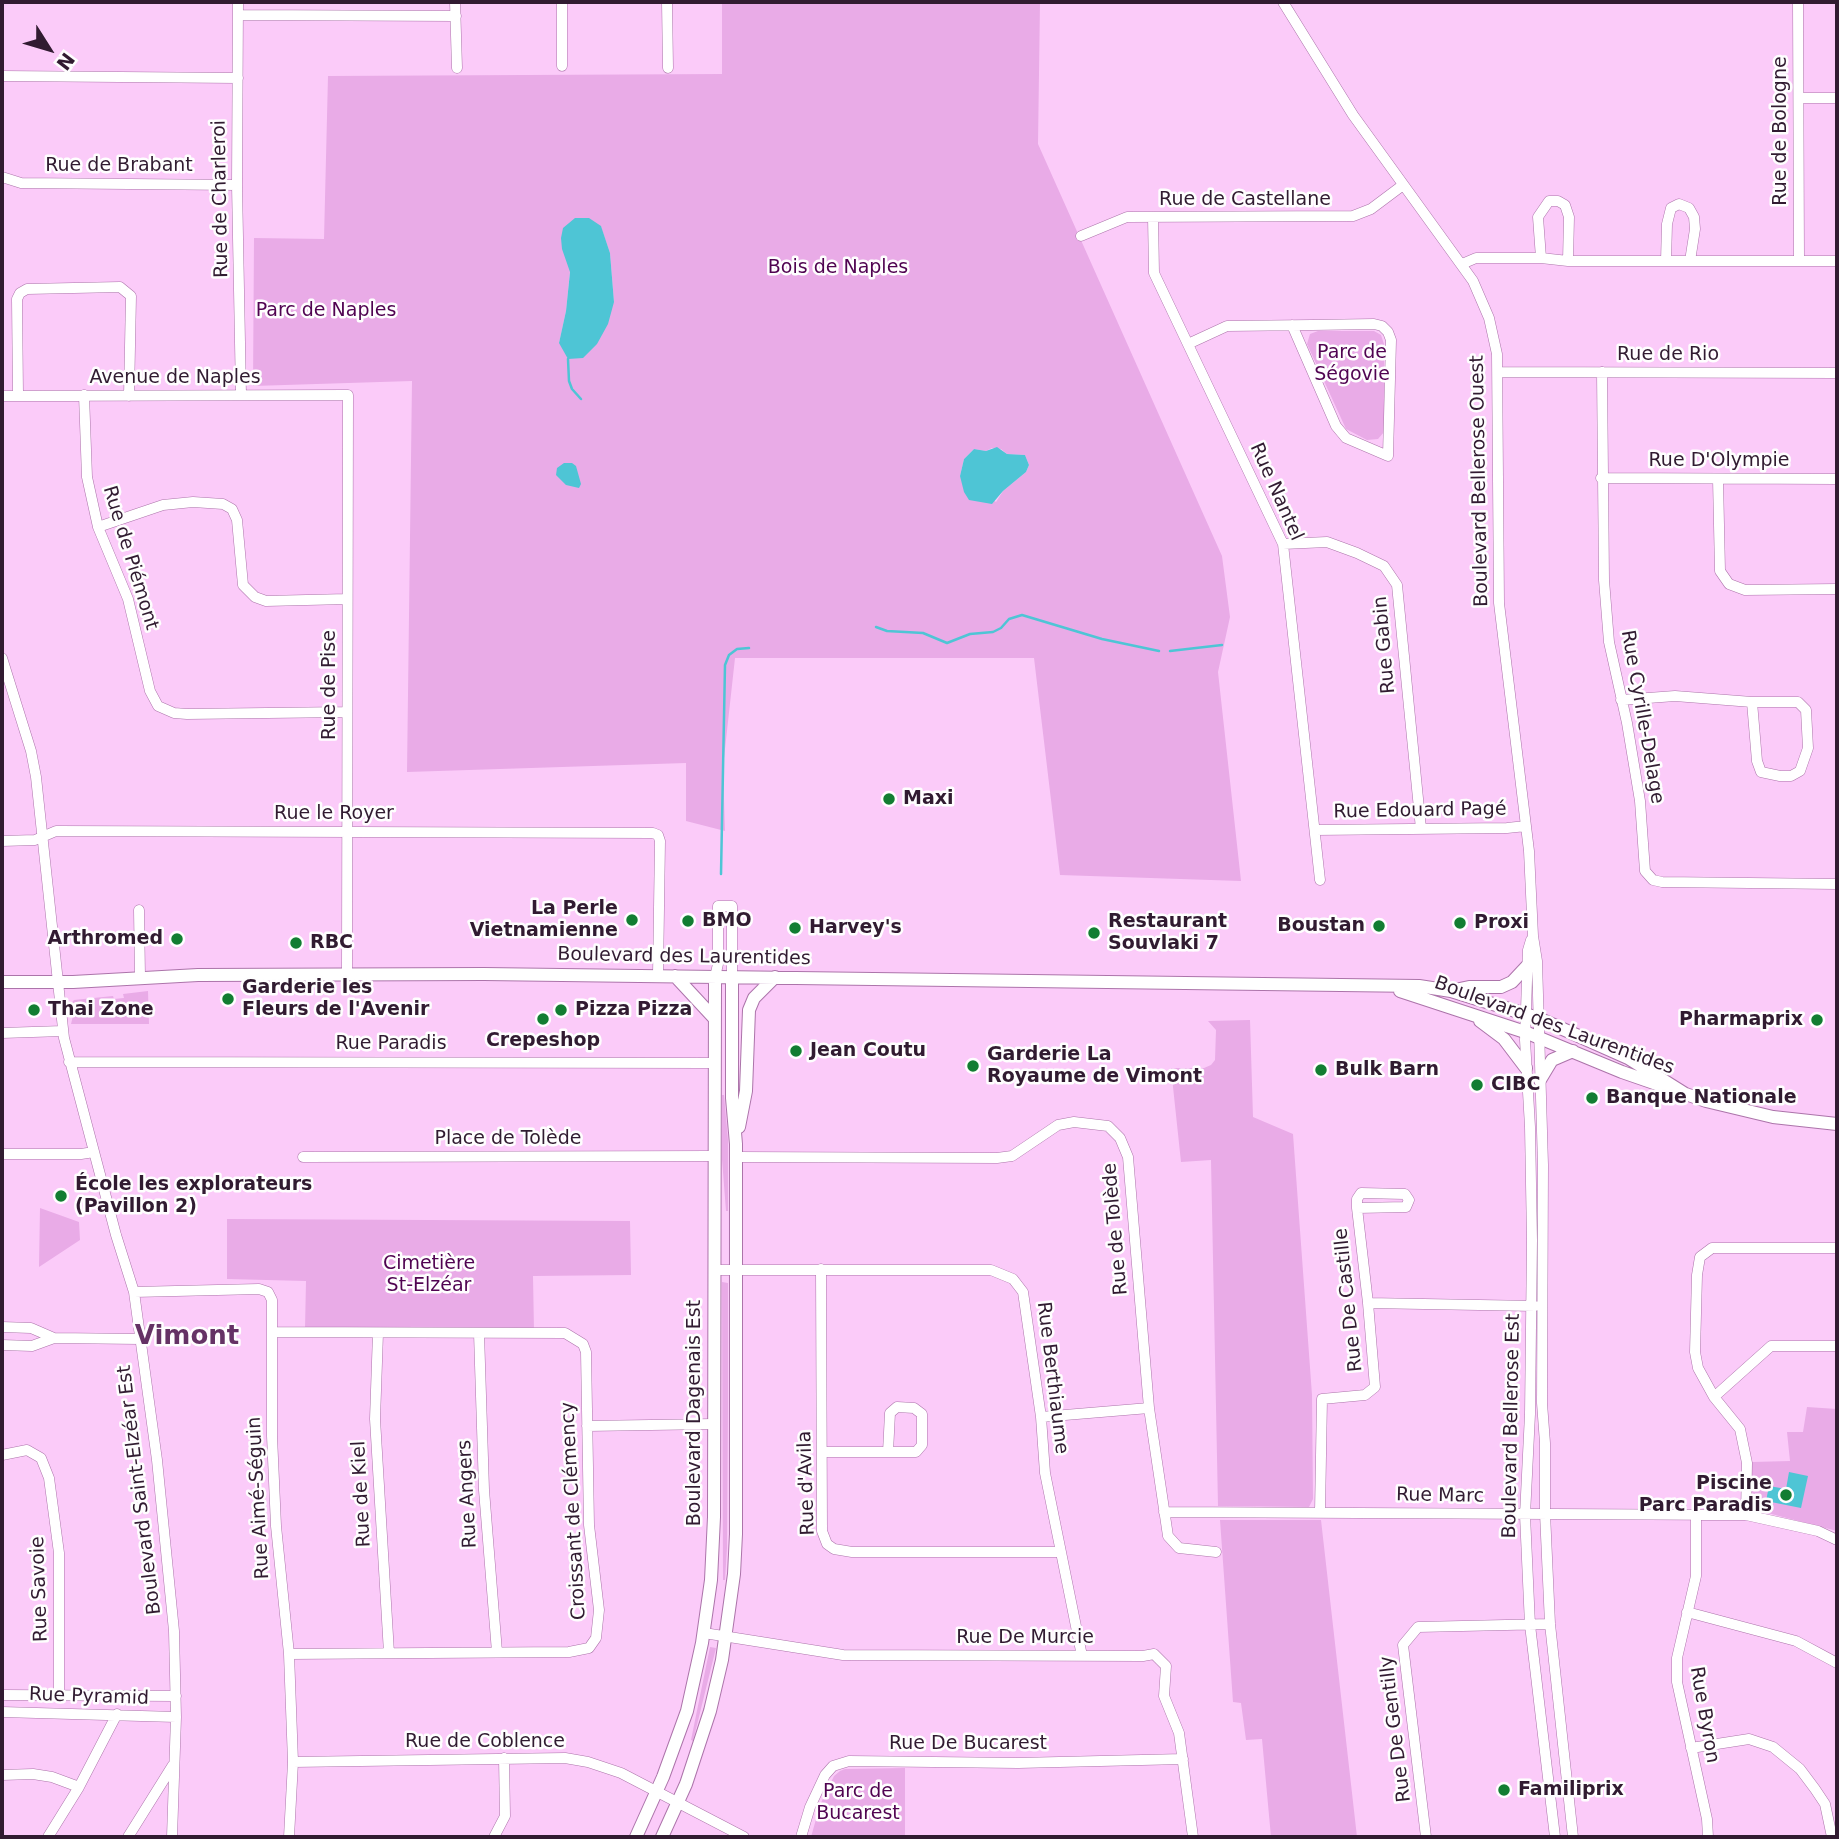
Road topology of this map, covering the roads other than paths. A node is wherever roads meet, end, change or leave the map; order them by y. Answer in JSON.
{"nodes":[{"id":1,"x":238,"y":2,"type":"edge"},
{"id":2,"x":456,"y":2,"type":"edge"},
{"id":3,"x":562,"y":2,"type":"edge"},
{"id":4,"x":667,"y":2,"type":"edge"},
{"id":5,"x":1283,"y":2,"type":"edge"},
{"id":6,"x":1798,"y":2,"type":"edge"},
{"id":7,"x":238,"y":15,"type":"junction"},
{"id":8,"x":456,"y":16,"type":"junction"},
{"id":9,"x":562,"y":66,"type":"dead end"},
{"id":10,"x":457,"y":68,"type":"dead end"},
{"id":11,"x":667,"y":68,"type":"dead end"},
{"id":12,"x":2,"y":76,"type":"edge"},
{"id":13,"x":238,"y":78,"type":"junction"},
{"id":14,"x":1799,"y":98,"type":"junction"},
{"id":15,"x":1837,"y":98,"type":"edge"},
{"id":16,"x":2,"y":177,"type":"edge"},
{"id":17,"x":237,"y":185,"type":"junction"},
{"id":18,"x":1403,"y":185,"type":"junction"},
{"id":19,"x":1153,"y":217,"type":"junction"},
{"id":20,"x":1081,"y":236,"type":"dead end"},
{"id":21,"x":1541,"y":258,"type":"junction"},
{"id":22,"x":1568,"y":261,"type":"junction"},
{"id":23,"x":1665,"y":261,"type":"junction"},
{"id":24,"x":1690,"y":261,"type":"junction"},
{"id":25,"x":1799,"y":261,"type":"junction"},
{"id":26,"x":1837,"y":261,"type":"edge"},
{"id":27,"x":1462,"y":264,"type":"junction"},
{"id":28,"x":1292,"y":325,"type":"junction"},
{"id":29,"x":1188,"y":344,"type":"junction"},
{"id":30,"x":1499,"y":372,"type":"junction"},
{"id":31,"x":1602,"y":372,"type":"junction"},
{"id":32,"x":1837,"y":373,"type":"edge"},
{"id":33,"x":18,"y":395,"type":"junction"},
{"id":34,"x":84,"y":395,"type":"junction"},
{"id":35,"x":348,"y":395,"type":"joint"},
{"id":36,"x":2,"y":396,"type":"edge"},
{"id":37,"x":129,"y":396,"type":"junction"},
{"id":38,"x":241,"y":396,"type":"junction"},
{"id":39,"x":1601,"y":478,"type":"junction"},
{"id":40,"x":1837,"y":479,"type":"edge"},
{"id":41,"x":1718,"y":480,"type":"junction"},
{"id":42,"x":98,"y":527,"type":"junction"},
{"id":43,"x":1283,"y":544,"type":"junction"},
{"id":44,"x":1837,"y":589,"type":"edge"},
{"id":45,"x":347,"y":599,"type":"junction"},
{"id":46,"x":2,"y":658,"type":"edge"},
{"id":47,"x":1621,"y":700,"type":"junction"},
{"id":48,"x":1752,"y":702,"type":"junction"},
{"id":49,"x":347,"y":712,"type":"junction"},
{"id":50,"x":1526,"y":826,"type":"junction"},
{"id":51,"x":1421,"y":829,"type":"junction"},
{"id":52,"x":1315,"y":830,"type":"junction"},
{"id":53,"x":347,"y":831,"type":"junction"},
{"id":54,"x":43,"y":837,"type":"junction"},
{"id":55,"x":2,"y":841,"type":"edge"},
{"id":56,"x":1320,"y":880,"type":"dead end"},
{"id":57,"x":1837,"y":884,"type":"edge"},
{"id":58,"x":139,"y":910,"type":"dead end"},
{"id":59,"x":1532,"y":936,"type":"junction"},
{"id":60,"x":1528,"y":966,"type":"junction"},
{"id":61,"x":347,"y":974,"type":"junction"},
{"id":62,"x":658,"y":975,"type":"junction"},
{"id":63,"x":676,"y":976,"type":"junction"},
{"id":64,"x":140,"y":977,"type":"junction"},
{"id":65,"x":715,"y":977,"type":"junction"},
{"id":66,"x":732,"y":977,"type":"junction"},
{"id":67,"x":775,"y":977,"type":"junction"},
{"id":68,"x":2,"y":982,"type":"edge"},
{"id":69,"x":57,"y":982,"type":"junction"},
{"id":70,"x":1365,"y":985,"type":"junction"},
{"id":71,"x":1451,"y":991,"type":"junction"},
{"id":72,"x":1469,"y":1013,"type":"junction"},
{"id":73,"x":1532,"y":1016,"type":"junction"},
{"id":74,"x":714,"y":1018,"type":"junction"},
{"id":75,"x":62,"y":1031,"type":"junction"},
{"id":76,"x":2,"y":1032,"type":"edge"},
{"id":77,"x":1531,"y":1034,"type":"junction"},
{"id":78,"x":1573,"y":1051,"type":"junction"},
{"id":79,"x":69,"y":1062,"type":"junction"},
{"id":80,"x":714,"y":1063,"type":"junction"},
{"id":81,"x":1526,"y":1068,"type":"junction"},
{"id":82,"x":1541,"y":1080,"type":"junction"},
{"id":83,"x":1687,"y":1095,"type":"junction"},
{"id":84,"x":1837,"y":1124,"type":"edge"},
{"id":85,"x":736,"y":1151,"type":"junction"},
{"id":86,"x":94,"y":1152,"type":"junction"},
{"id":87,"x":2,"y":1154,"type":"edge"},
{"id":88,"x":714,"y":1156,"type":"junction"},
{"id":89,"x":303,"y":1157,"type":"dead end"},
{"id":90,"x":1357,"y":1208,"type":"junction"},
{"id":91,"x":1837,"y":1248,"type":"edge"},
{"id":92,"x":736,"y":1269,"type":"junction"},
{"id":93,"x":821,"y":1269,"type":"junction"},
{"id":94,"x":714,"y":1270,"type":"junction"},
{"id":95,"x":134,"y":1292,"type":"junction"},
{"id":96,"x":1368,"y":1303,"type":"junction"},
{"id":97,"x":1537,"y":1306,"type":"junction"},
{"id":98,"x":2,"y":1327,"type":"edge"},
{"id":99,"x":272,"y":1332,"type":"junction"},
{"id":100,"x":378,"y":1333,"type":"junction"},
{"id":101,"x":479,"y":1333,"type":"junction"},
{"id":102,"x":54,"y":1338,"type":"junction"},
{"id":103,"x":140,"y":1339,"type":"junction"},
{"id":104,"x":2,"y":1345,"type":"edge"},
{"id":105,"x":1837,"y":1346,"type":"edge"},
{"id":106,"x":1714,"y":1397,"type":"junction"},
{"id":107,"x":1149,"y":1408,"type":"junction"},
{"id":108,"x":1041,"y":1417,"type":"junction"},
{"id":109,"x":714,"y":1424,"type":"junction"},
{"id":110,"x":587,"y":1426,"type":"junction"},
{"id":111,"x":822,"y":1452,"type":"junction"},
{"id":112,"x":888,"y":1452,"type":"junction"},
{"id":113,"x":2,"y":1455,"type":"edge"},
{"id":114,"x":1164,"y":1512,"type":"junction"},
{"id":115,"x":1320,"y":1512,"type":"junction"},
{"id":116,"x":1545,"y":1513,"type":"junction"},
{"id":117,"x":1525,"y":1515,"type":"junction"},
{"id":118,"x":1746,"y":1515,"type":"junction"},
{"id":119,"x":1696,"y":1516,"type":"junction"},
{"id":120,"x":1837,"y":1540,"type":"edge"},
{"id":121,"x":1060,"y":1552,"type":"junction"},
{"id":122,"x":1216,"y":1552,"type":"dead end"},
{"id":123,"x":1687,"y":1612,"type":"junction"},
{"id":124,"x":1550,"y":1624,"type":"junction"},
{"id":125,"x":1530,"y":1626,"type":"junction"},
{"id":126,"x":704,"y":1633,"type":"junction"},
{"id":127,"x":726,"y":1636,"type":"junction"},
{"id":128,"x":497,"y":1652,"type":"junction"},
{"id":129,"x":389,"y":1653,"type":"junction"},
{"id":130,"x":289,"y":1654,"type":"junction"},
{"id":131,"x":1082,"y":1656,"type":"junction"},
{"id":132,"x":1837,"y":1663,"type":"edge"},
{"id":133,"x":2,"y":1695,"type":"edge"},
{"id":134,"x":59,"y":1695,"type":"junction"},
{"id":135,"x":176,"y":1696,"type":"junction"},
{"id":136,"x":2,"y":1712,"type":"edge"},
{"id":137,"x":117,"y":1714,"type":"junction"},
{"id":138,"x":176,"y":1717,"type":"junction"},
{"id":139,"x":1691,"y":1748,"type":"junction"},
{"id":140,"x":504,"y":1758,"type":"junction"},
{"id":141,"x":1183,"y":1759,"type":"junction"},
{"id":142,"x":293,"y":1762,"type":"junction"},
{"id":143,"x":173,"y":1764,"type":"junction"},
{"id":144,"x":2,"y":1775,"type":"edge"},
{"id":145,"x":79,"y":1787,"type":"junction"},
{"id":146,"x":657,"y":1791,"type":"junction"},
{"id":147,"x":678,"y":1802,"type":"junction"},
{"id":148,"x":49,"y":1836,"type":"edge"},
{"id":149,"x":35,"y":1837,"type":"edge"},
{"id":150,"x":128,"y":1837,"type":"edge"},
{"id":151,"x":172,"y":1837,"type":"edge"},
{"id":152,"x":289,"y":1837,"type":"edge"},
{"id":153,"x":494,"y":1837,"type":"edge"},
{"id":154,"x":636,"y":1837,"type":"edge"},
{"id":155,"x":662,"y":1837,"type":"edge"},
{"id":156,"x":744,"y":1837,"type":"edge"},
{"id":157,"x":801,"y":1837,"type":"edge"},
{"id":158,"x":1193,"y":1837,"type":"edge"},
{"id":159,"x":1426,"y":1837,"type":"edge"},
{"id":160,"x":1555,"y":1837,"type":"edge"},
{"id":161,"x":1573,"y":1837,"type":"edge"},
{"id":162,"x":1708,"y":1837,"type":"edge"},
{"id":163,"x":1832,"y":1837,"type":"edge"}],
"edges":[{"from":1,"to":7,"type":"street","name":"Rue de Charleroi"},
{"from":2,"to":8,"type":"street"},
{"from":3,"to":9,"type":"street"},
{"from":4,"to":11,"type":"street"},
{"from":5,"to":18,"type":"street","name":"Boulevard Bellerose Ouest"},
{"from":6,"to":14,"type":"street","name":"Rue de Bologne"},
{"from":7,"to":8,"type":"street"},
{"from":7,"to":13,"type":"street","name":"Rue de Charleroi"},
{"from":8,"to":10,"type":"street"},
{"from":12,"to":13,"type":"street"},
{"from":13,"to":17,"type":"street","name":"Rue de Charleroi"},
{"from":14,"to":15,"type":"street"},
{"from":14,"to":25,"type":"street","name":"Rue de Bologne"},
{"from":16,"to":17,"type":"street","name":"Rue de Brabant"},
{"from":17,"to":38,"type":"street","name":"Rue de Charleroi"},
{"from":18,"to":19,"type":"street","name":"Rue de Castellane"},
{"from":18,"to":27,"type":"street","name":"Boulevard Bellerose Ouest"},
{"from":19,"to":20,"type":"street","name":"Rue de Castellane"},
{"from":19,"to":29,"type":"street","name":"Rue Nantel"},
{"from":21,"to":22,"type":"street"},
{"from":21,"to":22,"type":"street"},
{"from":21,"to":27,"type":"street"},
{"from":22,"to":23,"type":"street"},
{"from":23,"to":24,"type":"street"},
{"from":23,"to":24,"type":"street"},
{"from":24,"to":25,"type":"street"},
{"from":25,"to":26,"type":"street"},
{"from":27,"to":30,"type":"street","name":"Boulevard Bellerose Ouest"},
{"from":28,"to":28,"type":"street"},
{"from":28,"to":29,"type":"street"},
{"from":29,"to":43,"type":"street","name":"Rue Nantel"},
{"from":30,"to":31,"type":"street","name":"Rue de Rio"},
{"from":30,"to":50,"type":"street","name":"Boulevard Bellerose Ouest"},
{"from":31,"to":32,"type":"street","name":"Rue de Rio"},
{"from":31,"to":39,"type":"street","name":"Rue Cyrille-Delage"},
{"from":33,"to":34,"type":"street","name":"Avenue de Naples"},
{"from":33,"to":36,"type":"street","name":"Avenue de Naples"},
{"from":33,"to":37,"type":"street"},
{"from":34,"to":37,"type":"street","name":"Avenue de Naples"},
{"from":34,"to":42,"type":"street","name":"Rue de Piémont"},
{"from":35,"to":38,"type":"street","name":"Avenue de Naples"},
{"from":35,"to":45,"type":"street","name":"Rue de Pise"},
{"from":37,"to":38,"type":"street","name":"Avenue de Naples"},
{"from":39,"to":41,"type":"street","name":"Rue D'Olympie"},
{"from":39,"to":47,"type":"street","name":"Rue Cyrille-Delage"},
{"from":40,"to":41,"type":"street","name":"Rue D'Olympie"},
{"from":41,"to":44,"type":"street"},
{"from":42,"to":45,"type":"street"},
{"from":42,"to":49,"type":"street","name":"Rue de Piémont"},
{"from":43,"to":51,"type":"street","name":"Rue Gabin"},
{"from":43,"to":52,"type":"street","name":"Rue Nantel"},
{"from":45,"to":49,"type":"street","name":"Rue de Pise"},
{"from":46,"to":54,"type":"street","name":"Boulevard Saint-Elzéar Est"},
{"from":47,"to":48,"type":"street"},
{"from":47,"to":57,"type":"street","name":"Rue Cyrille-Delage"},
{"from":48,"to":48,"type":"street"},
{"from":49,"to":53,"type":"street","name":"Rue de Pise"},
{"from":50,"to":51,"type":"street","name":"Rue Edouard Pagé"},
{"from":50,"to":59,"type":"street","name":"Boulevard Bellerose Ouest"},
{"from":51,"to":52,"type":"street","name":"Rue Edouard Pagé"},
{"from":52,"to":56,"type":"street","name":"Rue Nantel"},
{"from":53,"to":54,"type":"street","name":"Rue le Royer"},
{"from":53,"to":61,"type":"street","name":"Rue de Pise"},
{"from":53,"to":62,"type":"street","name":"Rue le Royer"},
{"from":54,"to":55,"type":"street","name":"Rue le Royer"},
{"from":54,"to":69,"type":"street","name":"Boulevard Saint-Elzéar Est"},
{"from":58,"to":64,"type":"street"},
{"from":59,"to":60,"type":"street","name":"Boulevard Bellerose Ouest"},
{"from":59,"to":73,"type":"street","name":"Boulevard Bellerose Ouest"},
{"from":60,"to":71,"type":"main road"},
{"from":60,"to":73,"type":"street","name":"Boulevard Bellerose Ouest"},
{"from":61,"to":62,"type":"main road","name":"Boulevard des Laurentides"},
{"from":61,"to":64,"type":"main road","name":"Boulevard des Laurentides"},
{"from":62,"to":63,"type":"main road","name":"Boulevard des Laurentides"},
{"from":63,"to":65,"type":"main road","name":"Boulevard des Laurentides"},
{"from":63,"to":74,"type":"main road"},
{"from":64,"to":69,"type":"main road","name":"Boulevard des Laurentides"},
{"from":65,"to":66,"type":"main road","name":"Boulevard des Laurentides"},
{"from":65,"to":66,"type":"street"},
{"from":65,"to":74,"type":"main road","name":"Boulevard Dagenais Est"},
{"from":66,"to":67,"type":"main road","name":"Boulevard des Laurentides"},
{"from":66,"to":85,"type":"main road"},
{"from":67,"to":70,"type":"main road","name":"Boulevard des Laurentides"},
{"from":67,"to":85,"type":"main road"},
{"from":68,"to":69,"type":"main road","name":"Boulevard des Laurentides"},
{"from":69,"to":75,"type":"street","name":"Boulevard Saint-Elzéar Est"},
{"from":70,"to":71,"type":"main road","name":"Boulevard des Laurentides"},
{"from":70,"to":72,"type":"main road","name":"Boulevard des Laurentides"},
{"from":71,"to":73,"type":"main road","name":"Boulevard des Laurentides"},
{"from":72,"to":77,"type":"main road","name":"Boulevard des Laurentides"},
{"from":72,"to":81,"type":"main road"},
{"from":73,"to":77,"type":"street","name":"Boulevard Bellerose Est"},
{"from":73,"to":83,"type":"main road","name":"Boulevard des Laurentides"},
{"from":74,"to":80,"type":"main road","name":"Boulevard Dagenais Est"},
{"from":75,"to":76,"type":"street"},
{"from":75,"to":79,"type":"street","name":"Boulevard Saint-Elzéar Est"},
{"from":77,"to":78,"type":"main road","name":"Boulevard des Laurentides"},
{"from":77,"to":81,"type":"street","name":"Boulevard Bellerose Est"},
{"from":77,"to":82,"type":"street","name":"Boulevard Bellerose Est"},
{"from":78,"to":82,"type":"main road"},
{"from":78,"to":83,"type":"main road","name":"Boulevard des Laurentides"},
{"from":79,"to":80,"type":"street","name":"Rue Paradis"},
{"from":79,"to":86,"type":"street","name":"Boulevard Saint-Elzéar Est"},
{"from":80,"to":88,"type":"main road","name":"Boulevard Dagenais Est"},
{"from":81,"to":97,"type":"street","name":"Boulevard Bellerose Est"},
{"from":82,"to":97,"type":"street","name":"Boulevard Bellerose Est"},
{"from":83,"to":84,"type":"main road","name":"Boulevard des Laurentides"},
{"from":85,"to":92,"type":"main road"},
{"from":85,"to":107,"type":"street","name":"Rue de Tolède"},
{"from":86,"to":87,"type":"street"},
{"from":86,"to":95,"type":"street","name":"Boulevard Saint-Elzéar Est"},
{"from":88,"to":89,"type":"street","name":"Place de Tolède"},
{"from":88,"to":94,"type":"main road","name":"Boulevard Dagenais Est"},
{"from":90,"to":90,"type":"street","name":"Rue De Castille"},
{"from":90,"to":96,"type":"street","name":"Rue De Castille"},
{"from":91,"to":106,"type":"street"},
{"from":92,"to":93,"type":"street","name":"Rue Berthiaume"},
{"from":92,"to":94,"type":"street","name":"Rue Berthiaume"},
{"from":92,"to":127,"type":"main road"},
{"from":93,"to":108,"type":"street","name":"Rue Berthiaume"},
{"from":93,"to":111,"type":"street","name":"Rue d'Avila"},
{"from":94,"to":109,"type":"main road","name":"Boulevard Dagenais Est"},
{"from":95,"to":99,"type":"street","name":"Rue Aimé-Séguin"},
{"from":95,"to":103,"type":"street","name":"Boulevard Saint-Elzéar Est"},
{"from":96,"to":97,"type":"street"},
{"from":96,"to":115,"type":"street","name":"Rue De Castille"},
{"from":97,"to":116,"type":"street","name":"Boulevard Bellerose Est"},
{"from":97,"to":117,"type":"street","name":"Boulevard Bellerose Est"},
{"from":98,"to":102,"type":"street"},
{"from":99,"to":100,"type":"street","name":"Croissant de Clémency"},
{"from":99,"to":130,"type":"street","name":"Rue Aimé-Séguin"},
{"from":100,"to":101,"type":"street","name":"Croissant de Clémency"},
{"from":100,"to":129,"type":"street","name":"Rue de Kiel"},
{"from":101,"to":110,"type":"street","name":"Croissant de Clémency"},
{"from":101,"to":128,"type":"street","name":"Rue Angers"},
{"from":102,"to":103,"type":"street"},
{"from":102,"to":104,"type":"street"},
{"from":103,"to":135,"type":"street","name":"Boulevard Saint-Elzéar Est"},
{"from":105,"to":106,"type":"street"},
{"from":106,"to":118,"type":"street"},
{"from":107,"to":108,"type":"street"},
{"from":107,"to":114,"type":"street","name":"Rue de Tolède"},
{"from":108,"to":121,"type":"street","name":"Rue Berthiaume"},
{"from":109,"to":110,"type":"street"},
{"from":109,"to":126,"type":"main road","name":"Boulevard Dagenais Est"},
{"from":110,"to":128,"type":"street","name":"Croissant de Clémency"},
{"from":111,"to":112,"type":"street"},
{"from":111,"to":121,"type":"street","name":"Rue d'Avila"},
{"from":112,"to":112,"type":"street"},
{"from":113,"to":134,"type":"street","name":"Rue Savoie"},
{"from":114,"to":115,"type":"street","name":"Rue Marc"},
{"from":114,"to":122,"type":"street","name":"Rue de Tolède"},
{"from":115,"to":117,"type":"street","name":"Rue Marc"},
{"from":116,"to":117,"type":"street","name":"Rue Marc"},
{"from":116,"to":119,"type":"street","name":"Rue Marc"},
{"from":116,"to":124,"type":"street","name":"Boulevard Bellerose Est"},
{"from":117,"to":125,"type":"street","name":"Boulevard Bellerose Est"},
{"from":118,"to":119,"type":"street","name":"Rue Marc"},
{"from":118,"to":120,"type":"street","name":"Rue Marc"},
{"from":119,"to":123,"type":"street","name":"Rue Byron"},
{"from":121,"to":131,"type":"street","name":"Rue Berthiaume"},
{"from":123,"to":132,"type":"street"},
{"from":123,"to":139,"type":"street","name":"Rue Byron"},
{"from":124,"to":125,"type":"street","name":"Rue De Gentilly"},
{"from":124,"to":161,"type":"street","name":"Boulevard Bellerose Est"},
{"from":125,"to":159,"type":"street","name":"Rue De Gentilly"},
{"from":125,"to":160,"type":"street","name":"Boulevard Bellerose Est"},
{"from":126,"to":127,"type":"street","name":"Rue De Murcie"},
{"from":126,"to":146,"type":"main road","name":"Boulevard Dagenais Est"},
{"from":127,"to":131,"type":"street","name":"Rue De Murcie"},
{"from":127,"to":147,"type":"main road"},
{"from":128,"to":129,"type":"street","name":"Croissant de Clémency"},
{"from":129,"to":130,"type":"street","name":"Croissant de Clémency"},
{"from":130,"to":142,"type":"street","name":"Rue Aimé-Séguin"},
{"from":131,"to":141,"type":"street","name":"Rue De Murcie"},
{"from":133,"to":134,"type":"street"},
{"from":134,"to":135,"type":"street"},
{"from":135,"to":138,"type":"street","name":"Boulevard Saint-Elzéar Est"},
{"from":136,"to":137,"type":"street","name":"Rue Pyramid"},
{"from":137,"to":138,"type":"street","name":"Rue Pyramid"},
{"from":137,"to":145,"type":"street"},
{"from":138,"to":143,"type":"street","name":"Boulevard Saint-Elzéar Est"},
{"from":139,"to":162,"type":"street","name":"Rue Byron"},
{"from":139,"to":163,"type":"street"},
{"from":140,"to":142,"type":"street","name":"Rue de Coblence"},
{"from":140,"to":146,"type":"street","name":"Rue de Coblence"},
{"from":140,"to":153,"type":"street"},
{"from":141,"to":157,"type":"street","name":"Rue De Bucarest"},
{"from":141,"to":158,"type":"street","name":"Rue De Murcie"},
{"from":142,"to":152,"type":"street","name":"Rue Aimé-Séguin"},
{"from":143,"to":150,"type":"street"},
{"from":143,"to":151,"type":"street","name":"Boulevard Saint-Elzéar Est"},
{"from":144,"to":145,"type":"street"},
{"from":145,"to":148,"type":"street"},
{"from":146,"to":147,"type":"street","name":"Rue de Coblence"},
{"from":146,"to":154,"type":"main road","name":"Boulevard Dagenais Est"},
{"from":147,"to":155,"type":"main road"},
{"from":147,"to":156,"type":"street","name":"Rue de Coblence"},
{"from":148,"to":149,"type":"street"}]}
